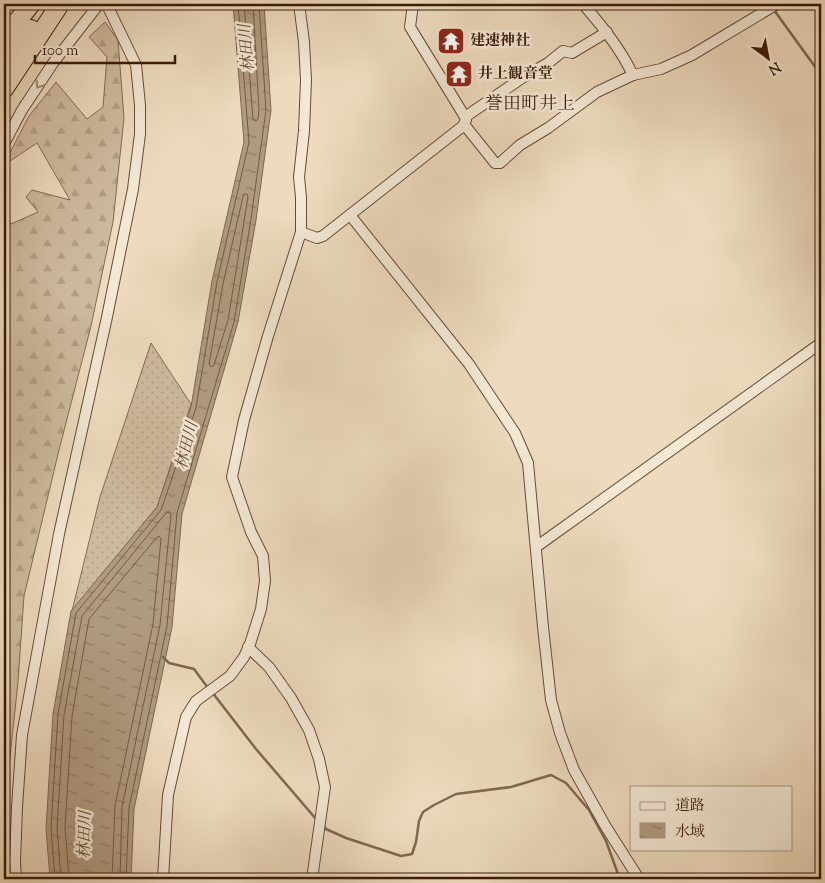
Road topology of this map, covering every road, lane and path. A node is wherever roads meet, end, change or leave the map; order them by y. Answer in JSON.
{"nodes":[{"id":1,"x":18,"y":4,"type":"edge"},
{"id":2,"x":31,"y":4,"type":"edge"},
{"id":3,"x":52,"y":4,"type":"edge"},
{"id":4,"x":60,"y":4,"type":"edge"},
{"id":5,"x":99,"y":4,"type":"edge"},
{"id":6,"x":105,"y":4,"type":"edge"},
{"id":7,"x":299,"y":4,"type":"edge"},
{"id":8,"x":412,"y":4,"type":"edge"},
{"id":9,"x":583,"y":4,"type":"edge"},
{"id":10,"x":777,"y":4,"type":"edge"},
{"id":11,"x":4,"y":21,"type":"edge"},
{"id":12,"x":607,"y":32,"type":"junction"},
{"id":13,"x":4,"y":38,"type":"edge"},
{"id":14,"x":4,"y":63,"type":"edge"},
{"id":15,"x":633,"y":75,"type":"junction"},
{"id":16,"x":4,"y":89,"type":"edge"},
{"id":17,"x":464,"y":121,"type":"junction"},
{"id":18,"x":4,"y":144,"type":"edge"},
{"id":19,"x":350,"y":215,"type":"junction"},
{"id":20,"x":300,"y":232,"type":"junction"},
{"id":21,"x":821,"y":343,"type":"edge"},
{"id":22,"x":536,"y":547,"type":"junction"},
{"id":23,"x":248,"y":647,"type":"junction"},
{"id":24,"x":16,"y":879,"type":"edge"},
{"id":25,"x":163,"y":879,"type":"edge"},
{"id":26,"x":312,"y":879,"type":"edge"},
{"id":27,"x":639,"y":879,"type":"edge"}],
"edges":[{"from":1,"to":11,"type":"highway"},
{"from":2,"to":13,"type":"highway"},
{"from":3,"to":14,"type":"highway"},
{"from":4,"to":16,"type":"highway"},
{"from":5,"to":18,"type":"street","one_way":true},
{"from":6,"to":24,"type":"street"},
{"from":7,"to":20,"type":"street"},
{"from":8,"to":17,"type":"street"},
{"from":9,"to":12,"type":"street"},
{"from":10,"to":15,"type":"street"},
{"from":12,"to":15,"type":"street"},
{"from":12,"to":17,"type":"street"},
{"from":15,"to":17,"type":"street"},
{"from":17,"to":19,"type":"street"},
{"from":19,"to":20,"type":"street"},
{"from":19,"to":22,"type":"street"},
{"from":20,"to":23,"type":"street"},
{"from":21,"to":22,"type":"street"},
{"from":22,"to":27,"type":"street"},
{"from":23,"to":25,"type":"street"},
{"from":23,"to":26,"type":"street"}]}
